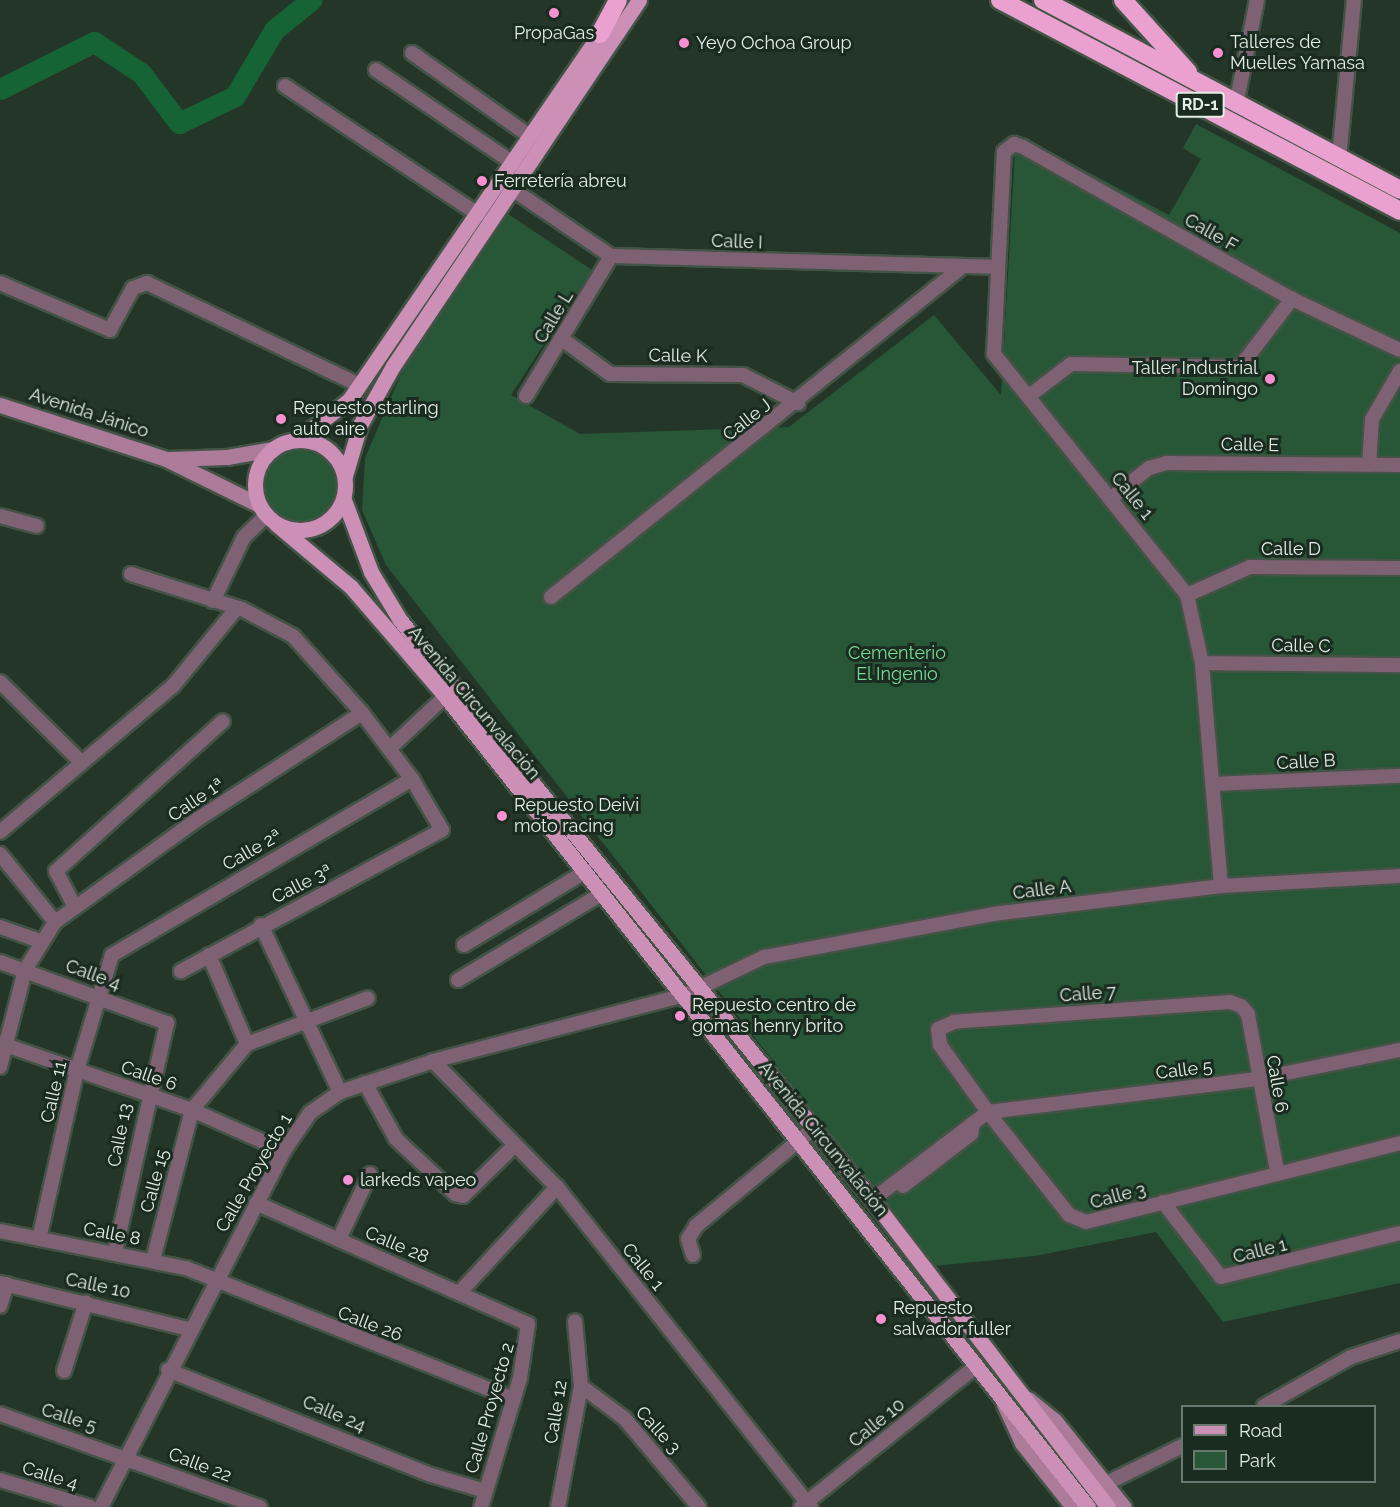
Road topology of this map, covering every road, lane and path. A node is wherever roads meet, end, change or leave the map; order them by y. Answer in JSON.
{"nodes":[{"id":1,"x":620,"y":0,"type":"edge"},
{"id":2,"x":639,"y":0,"type":"edge"},
{"id":3,"x":1000,"y":0,"type":"edge"},
{"id":4,"x":1043,"y":0,"type":"edge"},
{"id":5,"x":1123,"y":0,"type":"edge"},
{"id":6,"x":1257,"y":0,"type":"edge"},
{"id":7,"x":1354,"y":0,"type":"edge"},
{"id":8,"x":600,"y":34,"type":"joint"},
{"id":9,"x":412,"y":53,"type":"dead end"},
{"id":10,"x":376,"y":70,"type":"dead end"},
{"id":11,"x":1199,"y":84,"type":"junction"},
{"id":12,"x":285,"y":86,"type":"dead end"},
{"id":13,"x":1236,"y":105,"type":"junction"},
{"id":14,"x":531,"y":137,"type":"junction"},
{"id":15,"x":1008,"y":147,"type":"joint"},
{"id":16,"x":1339,"y":158,"type":"junction"},
{"id":17,"x":513,"y":163,"type":"junction"},
{"id":18,"x":507,"y":185,"type":"junction"},
{"id":19,"x":1400,"y":190,"type":"edge"},
{"id":20,"x":1400,"y":211,"type":"edge"},
{"id":21,"x":478,"y":214,"type":"junction"},
{"id":22,"x":611,"y":256,"type":"junction"},
{"id":23,"x":962,"y":267,"type":"junction"},
{"id":24,"x":994,"y":267,"type":"junction"},
{"id":25,"x":0,"y":283,"type":"edge"},
{"id":26,"x":1292,"y":299,"type":"junction"},
{"id":27,"x":562,"y":339,"type":"junction"},
{"id":28,"x":1400,"y":350,"type":"edge"},
{"id":29,"x":1400,"y":371,"type":"edge"},
{"id":30,"x":359,"y":385,"type":"junction"},
{"id":31,"x":526,"y":396,"type":"dead end"},
{"id":32,"x":1029,"y":396,"type":"junction"},
{"id":33,"x":798,"y":403,"type":"junction"},
{"id":34,"x":0,"y":405,"type":"edge"},
{"id":35,"x":297,"y":440,"type":"junction"},
{"id":36,"x":273,"y":449,"type":"junction"},
{"id":37,"x":165,"y":459,"type":"junction"},
{"id":38,"x":1369,"y":465,"type":"junction"},
{"id":39,"x":1400,"y":465,"type":"edge"},
{"id":40,"x":345,"y":476,"type":"junction"},
{"id":41,"x":1110,"y":499,"type":"junction"},
{"id":42,"x":344,"y":500,"type":"junction"},
{"id":43,"x":267,"y":515,"type":"junction"},
{"id":44,"x":0,"y":516,"type":"edge"},
{"id":45,"x":37,"y":526,"type":"dead end"},
{"id":46,"x":1400,"y":568,"type":"edge"},
{"id":47,"x":131,"y":574,"type":"dead end"},
{"id":48,"x":1187,"y":595,"type":"junction"},
{"id":49,"x":551,"y":597,"type":"dead end"},
{"id":50,"x":213,"y":601,"type":"junction"},
{"id":51,"x":236,"y":609,"type":"junction"},
{"id":52,"x":1202,"y":663,"type":"junction"},
{"id":53,"x":1400,"y":665,"type":"edge"},
{"id":54,"x":0,"y":682,"type":"edge"},
{"id":55,"x":449,"y":692,"type":"junction"},
{"id":56,"x":362,"y":713,"type":"junction"},
{"id":57,"x":223,"y":721,"type":"dead end"},
{"id":58,"x":389,"y":750,"type":"junction"},
{"id":59,"x":82,"y":762,"type":"junction"},
{"id":60,"x":1400,"y":776,"type":"edge"},
{"id":61,"x":412,"y":779,"type":"junction"},
{"id":62,"x":1214,"y":784,"type":"junction"},
{"id":63,"x":0,"y":832,"type":"edge"},
{"id":64,"x":0,"y":854,"type":"edge"},
{"id":65,"x":586,"y":871,"type":"junction"},
{"id":66,"x":1400,"y":876,"type":"edge"},
{"id":67,"x":1221,"y":886,"type":"junction"},
{"id":68,"x":603,"y":892,"type":"junction"},
{"id":69,"x":74,"y":905,"type":"junction"},
{"id":70,"x":55,"y":922,"type":"junction"},
{"id":71,"x":261,"y":925,"type":"junction"},
{"id":72,"x":0,"y":927,"type":"edge"},
{"id":73,"x":40,"y":941,"type":"junction"},
{"id":74,"x":464,"y":945,"type":"dead end"},
{"id":75,"x":112,"y":955,"type":"joint"},
{"id":76,"x":209,"y":955,"type":"junction"},
{"id":77,"x":0,"y":962,"type":"edge"},
{"id":78,"x":25,"y":970,"type":"junction"},
{"id":79,"x":181,"y":971,"type":"dead end"},
{"id":80,"x":458,"y":980,"type":"dead end"},
{"id":81,"x":691,"y":992,"type":"junction"},
{"id":82,"x":99,"y":996,"type":"junction"},
{"id":83,"x":368,"y":998,"type":"dead end"},
{"id":84,"x":1241,"y":1006,"type":"joint"},
{"id":85,"x":306,"y":1023,"type":"junction"},
{"id":86,"x":169,"y":1028,"type":"joint"},
{"id":87,"x":938,"y":1029,"type":"joint"},
{"id":88,"x":3,"y":1044,"type":"edge"},
{"id":89,"x":247,"y":1044,"type":"junction"},
{"id":90,"x":1400,"y":1050,"type":"edge"},
{"id":91,"x":433,"y":1061,"type":"junction"},
{"id":92,"x":0,"y":1067,"type":"edge"},
{"id":93,"x":77,"y":1070,"type":"junction"},
{"id":94,"x":1257,"y":1079,"type":"junction"},
{"id":95,"x":365,"y":1083,"type":"junction"},
{"id":96,"x":340,"y":1092,"type":"junction"},
{"id":97,"x":147,"y":1095,"type":"junction"},
{"id":98,"x":192,"y":1110,"type":"junction"},
{"id":99,"x":988,"y":1112,"type":"junction"},
{"id":100,"x":813,"y":1129,"type":"junction"},
{"id":101,"x":798,"y":1140,"type":"junction"},
{"id":102,"x":1400,"y":1143,"type":"edge"},
{"id":103,"x":514,"y":1146,"type":"junction"},
{"id":104,"x":284,"y":1151,"type":"junction"},
{"id":105,"x":1277,"y":1171,"type":"junction"},
{"id":106,"x":369,"y":1174,"type":"dead end"},
{"id":107,"x":557,"y":1187,"type":"junction"},
{"id":108,"x":1163,"y":1202,"type":"junction"},
{"id":109,"x":256,"y":1203,"type":"junction"},
{"id":110,"x":875,"y":1203,"type":"junction"},
{"id":111,"x":0,"y":1231,"type":"edge"},
{"id":112,"x":1400,"y":1233,"type":"edge"},
{"id":113,"x":39,"y":1239,"type":"junction"},
{"id":114,"x":339,"y":1239,"type":"junction"},
{"id":115,"x":115,"y":1251,"type":"junction"},
{"id":116,"x":693,"y":1255,"type":"dead end"},
{"id":117,"x":153,"y":1260,"type":"junction"},
{"id":118,"x":214,"y":1282,"type":"junction"},
{"id":119,"x":3,"y":1284,"type":"edge"},
{"id":120,"x":460,"y":1292,"type":"junction"},
{"id":121,"x":86,"y":1302,"type":"junction"},
{"id":122,"x":0,"y":1306,"type":"edge"},
{"id":123,"x":523,"y":1319,"type":"joint"},
{"id":124,"x":575,"y":1321,"type":"dead end"},
{"id":125,"x":188,"y":1329,"type":"junction"},
{"id":126,"x":1400,"y":1341,"type":"edge"},
{"id":127,"x":975,"y":1367,"type":"junction"},
{"id":128,"x":168,"y":1370,"type":"junction"},
{"id":129,"x":64,"y":1371,"type":"dead end"},
{"id":130,"x":581,"y":1386,"type":"junction"},
{"id":131,"x":1015,"y":1391,"type":"junction"},
{"id":132,"x":514,"y":1399,"type":"junction"},
{"id":133,"x":1004,"y":1404,"type":"junction"},
{"id":134,"x":1267,"y":1405,"type":"edge"},
{"id":135,"x":0,"y":1414,"type":"edge"},
{"id":136,"x":1181,"y":1447,"type":"edge"},
{"id":137,"x":126,"y":1456,"type":"junction"},
{"id":138,"x":0,"y":1480,"type":"edge"},
{"id":139,"x":1107,"y":1484,"type":"junction"},
{"id":140,"x":485,"y":1491,"type":"junction"},
{"id":141,"x":806,"y":1505,"type":"edge"},
{"id":142,"x":90,"y":1507,"type":"edge"},
{"id":143,"x":100,"y":1507,"type":"edge"},
{"id":144,"x":260,"y":1507,"type":"edge"},
{"id":145,"x":481,"y":1507,"type":"edge"},
{"id":146,"x":558,"y":1507,"type":"edge"},
{"id":147,"x":699,"y":1507,"type":"edge"},
{"id":148,"x":1073,"y":1507,"type":"edge"},
{"id":149,"x":1088,"y":1507,"type":"edge"},
{"id":150,"x":1108,"y":1507,"type":"edge"},
{"id":151,"x":1124,"y":1507,"type":"edge"}],
"edges":[{"from":1,"to":8,"type":"highway"},
{"from":2,"to":18,"type":"main road"},
{"from":3,"to":20,"type":"highway","number":"RD-1"},
{"from":4,"to":11,"type":"highway","number":"RD-1"},
{"from":5,"to":11,"type":"highway"},
{"from":6,"to":13,"type":"street"},
{"from":7,"to":16,"type":"street"},
{"from":8,"to":14,"type":"main road"},
{"from":9,"to":14,"type":"street"},
{"from":10,"to":17,"type":"street"},
{"from":11,"to":13,"type":"highway","number":"RD-1"},
{"from":12,"to":21,"type":"street"},
{"from":13,"to":16,"type":"highway","number":"RD-1"},
{"from":14,"to":17,"type":"main road"},
{"from":15,"to":24,"type":"street","name":"Calle 1"},
{"from":15,"to":26,"type":"street","name":"Calle F"},
{"from":16,"to":19,"type":"highway","number":"RD-1"},
{"from":17,"to":18,"type":"main road"},
{"from":18,"to":21,"type":"main road"},
{"from":18,"to":22,"type":"street"},
{"from":18,"to":40,"type":"main road"},
{"from":21,"to":30,"type":"main road"},
{"from":22,"to":23,"type":"street","name":"Calle I"},
{"from":22,"to":27,"type":"street","name":"Calle L"},
{"from":23,"to":24,"type":"street","name":"Calle I"},
{"from":23,"to":33,"type":"street","name":"Calle J"},
{"from":24,"to":32,"type":"street","name":"Calle 1"},
{"from":25,"to":30,"type":"street"},
{"from":26,"to":28,"type":"street","name":"Calle F"},
{"from":26,"to":32,"type":"street"},
{"from":27,"to":31,"type":"street","name":"Calle L"},
{"from":27,"to":33,"type":"street","name":"Calle K"},
{"from":29,"to":38,"type":"street"},
{"from":30,"to":35,"type":"main road"},
{"from":32,"to":41,"type":"street","name":"Calle 1"},
{"from":33,"to":49,"type":"street","name":"Calle J"},
{"from":34,"to":37,"type":"main road","name":"Avenida Jánico"},
{"from":35,"to":36,"type":"main road"},
{"from":35,"to":40,"type":"main road"},
{"from":36,"to":37,"type":"main road","name":"Avenida Jánico"},
{"from":36,"to":43,"type":"main road"},
{"from":37,"to":43,"type":"main road","name":"Avenida Jánico"},
{"from":38,"to":39,"type":"street","name":"Calle E"},
{"from":38,"to":41,"type":"street","name":"Calle E"},
{"from":40,"to":42,"type":"main road"},
{"from":41,"to":48,"type":"street","name":"Calle 1"},
{"from":42,"to":43,"type":"main road"},
{"from":42,"to":55,"type":"main road","name":"Avenida Circunvalación"},
{"from":43,"to":50,"type":"street"},
{"from":43,"to":55,"type":"main road","name":"Avenida Circunvalación"},
{"from":44,"to":45,"type":"street"},
{"from":46,"to":48,"type":"street","name":"Calle D"},
{"from":47,"to":50,"type":"street"},
{"from":48,"to":52,"type":"street","name":"Calle 1"},
{"from":50,"to":51,"type":"street"},
{"from":51,"to":56,"type":"street"},
{"from":51,"to":59,"type":"street"},
{"from":52,"to":53,"type":"street","name":"Calle C"},
{"from":52,"to":62,"type":"street","name":"Calle 1"},
{"from":54,"to":59,"type":"street"},
{"from":55,"to":58,"type":"street"},
{"from":55,"to":65,"type":"main road","name":"Avenida Circunvalación"},
{"from":55,"to":81,"type":"main road","name":"Avenida Circunvalación"},
{"from":56,"to":58,"type":"street"},
{"from":56,"to":69,"type":"street","name":"Calle 1ª"},
{"from":57,"to":69,"type":"street"},
{"from":58,"to":61,"type":"street"},
{"from":59,"to":63,"type":"street"},
{"from":60,"to":62,"type":"street","name":"Calle B"},
{"from":61,"to":71,"type":"street","name":"Calle 3ª"},
{"from":61,"to":75,"type":"street","name":"Calle 2ª"},
{"from":62,"to":67,"type":"street","name":"Calle 1"},
{"from":64,"to":70,"type":"street"},
{"from":65,"to":68,"type":"main road","name":"Avenida Circunvalación"},
{"from":65,"to":74,"type":"street"},
{"from":66,"to":67,"type":"street","name":"Calle A"},
{"from":67,"to":81,"type":"street","name":"Calle A"},
{"from":68,"to":80,"type":"street"},
{"from":68,"to":81,"type":"main road","name":"Avenida Circunvalación"},
{"from":69,"to":70,"type":"street","name":"Calle 1ª"},
{"from":70,"to":73,"type":"street","name":"Calle 1ª"},
{"from":71,"to":76,"type":"street","name":"Calle 3ª"},
{"from":71,"to":85,"type":"street"},
{"from":72,"to":73,"type":"street"},
{"from":73,"to":78,"type":"street","name":"Calle 1ª"},
{"from":75,"to":82,"type":"street","name":"Calle 11"},
{"from":76,"to":79,"type":"street","name":"Calle 3ª"},
{"from":76,"to":89,"type":"street"},
{"from":77,"to":78,"type":"street","name":"Calle 4"},
{"from":78,"to":82,"type":"street","name":"Calle 4"},
{"from":78,"to":88,"type":"street","name":"Calle 1ª"},
{"from":81,"to":91,"type":"street","name":"Calle Proyecto 1"},
{"from":81,"to":100,"type":"main road","name":"Avenida Circunvalación"},
{"from":81,"to":101,"type":"main road","name":"Avenida Circunvalación"},
{"from":82,"to":86,"type":"street","name":"Calle 4"},
{"from":82,"to":93,"type":"street","name":"Calle 11"},
{"from":83,"to":85,"type":"street"},
{"from":84,"to":87,"type":"street","name":"Calle 7"},
{"from":84,"to":94,"type":"street","name":"Calle 6"},
{"from":85,"to":89,"type":"street"},
{"from":85,"to":96,"type":"street"},
{"from":86,"to":97,"type":"street","name":"Calle 13"},
{"from":87,"to":99,"type":"street","name":"Calle 3"},
{"from":88,"to":92,"type":"street","name":"Calle 1ª"},
{"from":88,"to":93,"type":"street","name":"Calle 6"},
{"from":89,"to":98,"type":"street"},
{"from":90,"to":94,"type":"street","name":"Calle 5"},
{"from":91,"to":95,"type":"street","name":"Calle Proyecto 1"},
{"from":91,"to":103,"type":"street","name":"Calle 1"},
{"from":93,"to":97,"type":"street","name":"Calle 6"},
{"from":93,"to":113,"type":"street","name":"Calle 11"},
{"from":94,"to":99,"type":"street","name":"Calle 5"},
{"from":94,"to":105,"type":"street","name":"Calle 6"},
{"from":95,"to":96,"type":"street","name":"Calle Proyecto 1"},
{"from":95,"to":103,"type":"street"},
{"from":96,"to":104,"type":"street","name":"Calle Proyecto 1"},
{"from":97,"to":98,"type":"street","name":"Calle 6"},
{"from":97,"to":115,"type":"street","name":"Calle 13"},
{"from":98,"to":104,"type":"street","name":"Calle 6"},
{"from":98,"to":117,"type":"street","name":"Calle 15"},
{"from":99,"to":108,"type":"street","name":"Calle 3"},
{"from":99,"to":110,"type":"street","name":"Calle 5"},
{"from":100,"to":101,"type":"street"},
{"from":100,"to":110,"type":"main road","name":"Avenida Circunvalación"},
{"from":101,"to":116,"type":"street"},
{"from":101,"to":127,"type":"main road","name":"Avenida Circunvalación"},
{"from":102,"to":105,"type":"street","name":"Calle 3"},
{"from":103,"to":107,"type":"street","name":"Calle 1"},
{"from":104,"to":109,"type":"street","name":"Calle Proyecto 1"},
{"from":105,"to":108,"type":"street","name":"Calle 3"},
{"from":106,"to":114,"type":"street"},
{"from":107,"to":120,"type":"street"},
{"from":107,"to":141,"type":"street","name":"Calle 1"},
{"from":108,"to":112,"type":"street","name":"Calle 1"},
{"from":109,"to":114,"type":"street","name":"Calle 28"},
{"from":109,"to":118,"type":"street","name":"Calle Proyecto 1"},
{"from":110,"to":131,"type":"main road","name":"Avenida Circunvalación"},
{"from":111,"to":113,"type":"street","name":"Calle 8"},
{"from":113,"to":115,"type":"street","name":"Calle 8"},
{"from":114,"to":120,"type":"street","name":"Calle 28"},
{"from":115,"to":117,"type":"street","name":"Calle 8"},
{"from":117,"to":118,"type":"street","name":"Calle 8"},
{"from":118,"to":125,"type":"street","name":"Calle Proyecto 1"},
{"from":118,"to":132,"type":"street","name":"Calle 26"},
{"from":119,"to":121,"type":"street","name":"Calle 10"},
{"from":119,"to":122,"type":"street"},
{"from":120,"to":123,"type":"street","name":"Calle 28"},
{"from":121,"to":125,"type":"street","name":"Calle 10"},
{"from":121,"to":129,"type":"street"},
{"from":123,"to":132,"type":"street","name":"Calle Proyecto 2"},
{"from":124,"to":130,"type":"street","name":"Calle 12"},
{"from":125,"to":128,"type":"street","name":"Calle Proyecto 1"},
{"from":126,"to":134,"type":"street"},
{"from":127,"to":133,"type":"main road","name":"Avenida Circunvalación"},
{"from":127,"to":141,"type":"street","name":"Calle 10"},
{"from":128,"to":137,"type":"street","name":"Calle Proyecto 1"},
{"from":128,"to":140,"type":"street","name":"Calle 24"},
{"from":130,"to":146,"type":"street","name":"Calle 12"},
{"from":130,"to":147,"type":"street","name":"Calle 3"},
{"from":131,"to":139,"type":"main road","name":"Avenida Circunvalación"},
{"from":131,"to":150,"type":"main road","name":"Avenida Circunvalación"},
{"from":132,"to":140,"type":"street","name":"Calle Proyecto 2"},
{"from":133,"to":148,"type":"main road","name":"Avenida Circunvalación"},
{"from":133,"to":149,"type":"main road","name":"Avenida Circunvalación"},
{"from":135,"to":137,"type":"street","name":"Calle 5"},
{"from":136,"to":139,"type":"street"},
{"from":137,"to":143,"type":"street","name":"Calle Proyecto 1"},
{"from":137,"to":144,"type":"street","name":"Calle 22"},
{"from":138,"to":142,"type":"street","name":"Calle 4"},
{"from":139,"to":151,"type":"main road","name":"Avenida Circunvalación"},
{"from":140,"to":145,"type":"street","name":"Calle Proyecto 2"}]}
